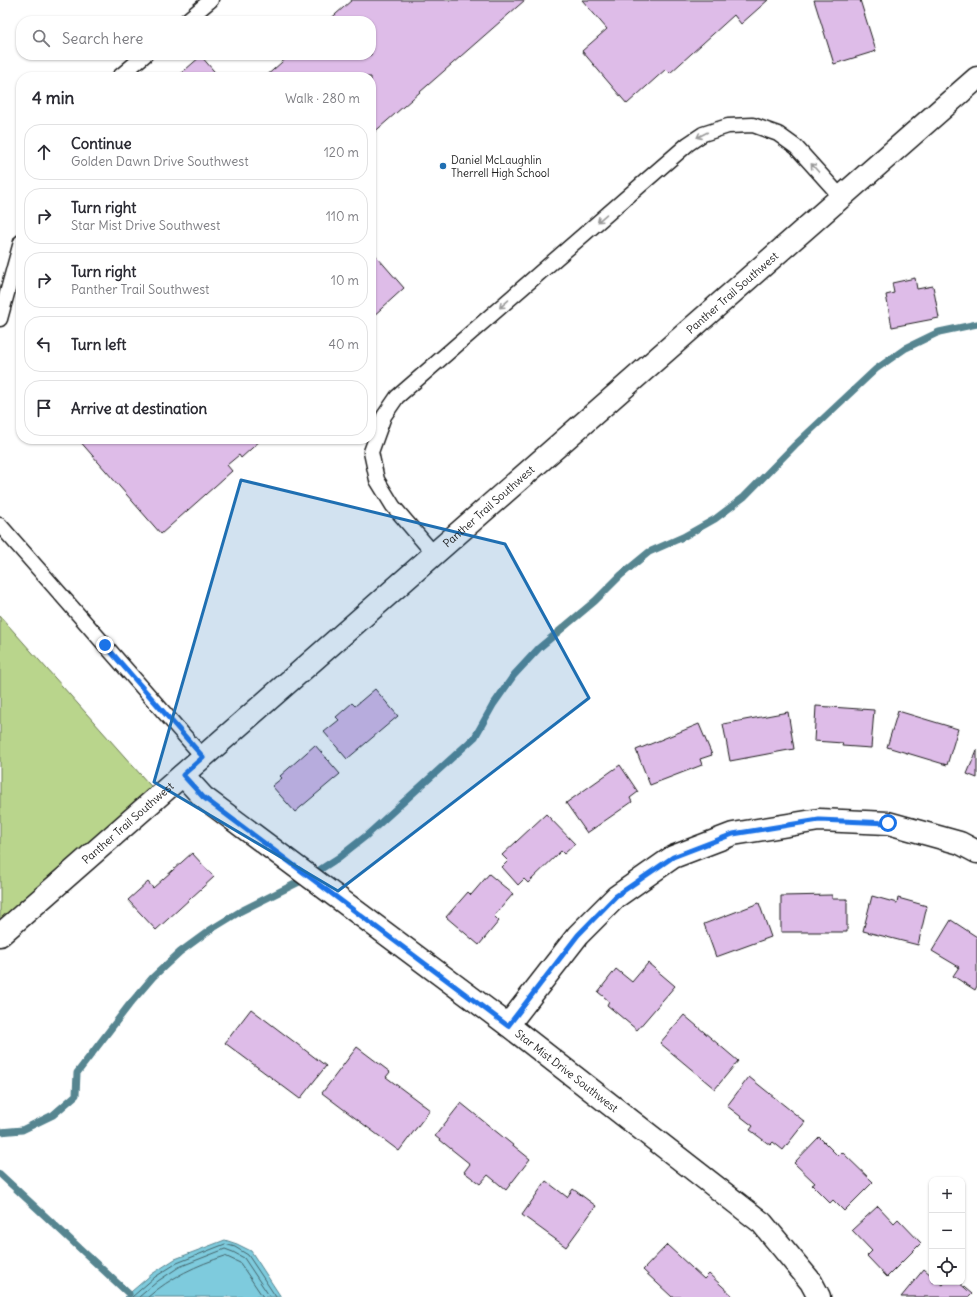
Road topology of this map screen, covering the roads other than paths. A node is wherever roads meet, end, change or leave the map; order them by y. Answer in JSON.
{"nodes":[{"id":1,"x":211,"y":0,"type":"edge"},
{"id":2,"x":192,"y":16,"type":"edge"},
{"id":3,"x":139,"y":60,"type":"edge"},
{"id":4,"x":125,"y":72,"type":"edge"},
{"id":5,"x":977,"y":78,"type":"edge"},
{"id":6,"x":841,"y":197,"type":"junction"},
{"id":7,"x":16,"y":260,"type":"edge"},
{"id":8,"x":0,"y":319,"type":"edge"},
{"id":9,"x":376,"y":438,"type":"edge"},
{"id":10,"x":374,"y":444,"type":"edge"},
{"id":11,"x":0,"y":525,"type":"edge"},
{"id":12,"x":434,"y":554,"type":"junction"},
{"id":13,"x":203,"y":757,"type":"junction"},
{"id":14,"x":183,"y":775,"type":"junction"},
{"id":15,"x":977,"y":852,"type":"edge"},
{"id":16,"x":0,"y":935,"type":"edge"},
{"id":17,"x":508,"y":1026,"type":"junction"},
{"id":18,"x":819,"y":1297,"type":"edge"}],
"edges":[{"from":1,"to":2,"type":"lane"},
{"from":3,"to":4,"type":"lane"},
{"from":5,"to":6,"type":"street","name":"Panther Trail Southwest"},
{"from":6,"to":9,"type":"lane","one_way":true},
{"from":6,"to":12,"type":"street","name":"Panther Trail Southwest"},
{"from":7,"to":8,"type":"lane"},
{"from":10,"to":12,"type":"lane","one_way":true},
{"from":11,"to":13,"type":"lane"},
{"from":12,"to":13,"type":"street","name":"Panther Trail Southwest"},
{"from":13,"to":14,"type":"street","name":"Panther Trail Southwest"},
{"from":14,"to":16,"type":"street","name":"Panther Trail Southwest"},
{"from":14,"to":17,"type":"street","name":"Star Mist Drive Southwest"},
{"from":15,"to":17,"type":"street"},
{"from":17,"to":18,"type":"street","name":"Star Mist Drive Southwest"}]}
